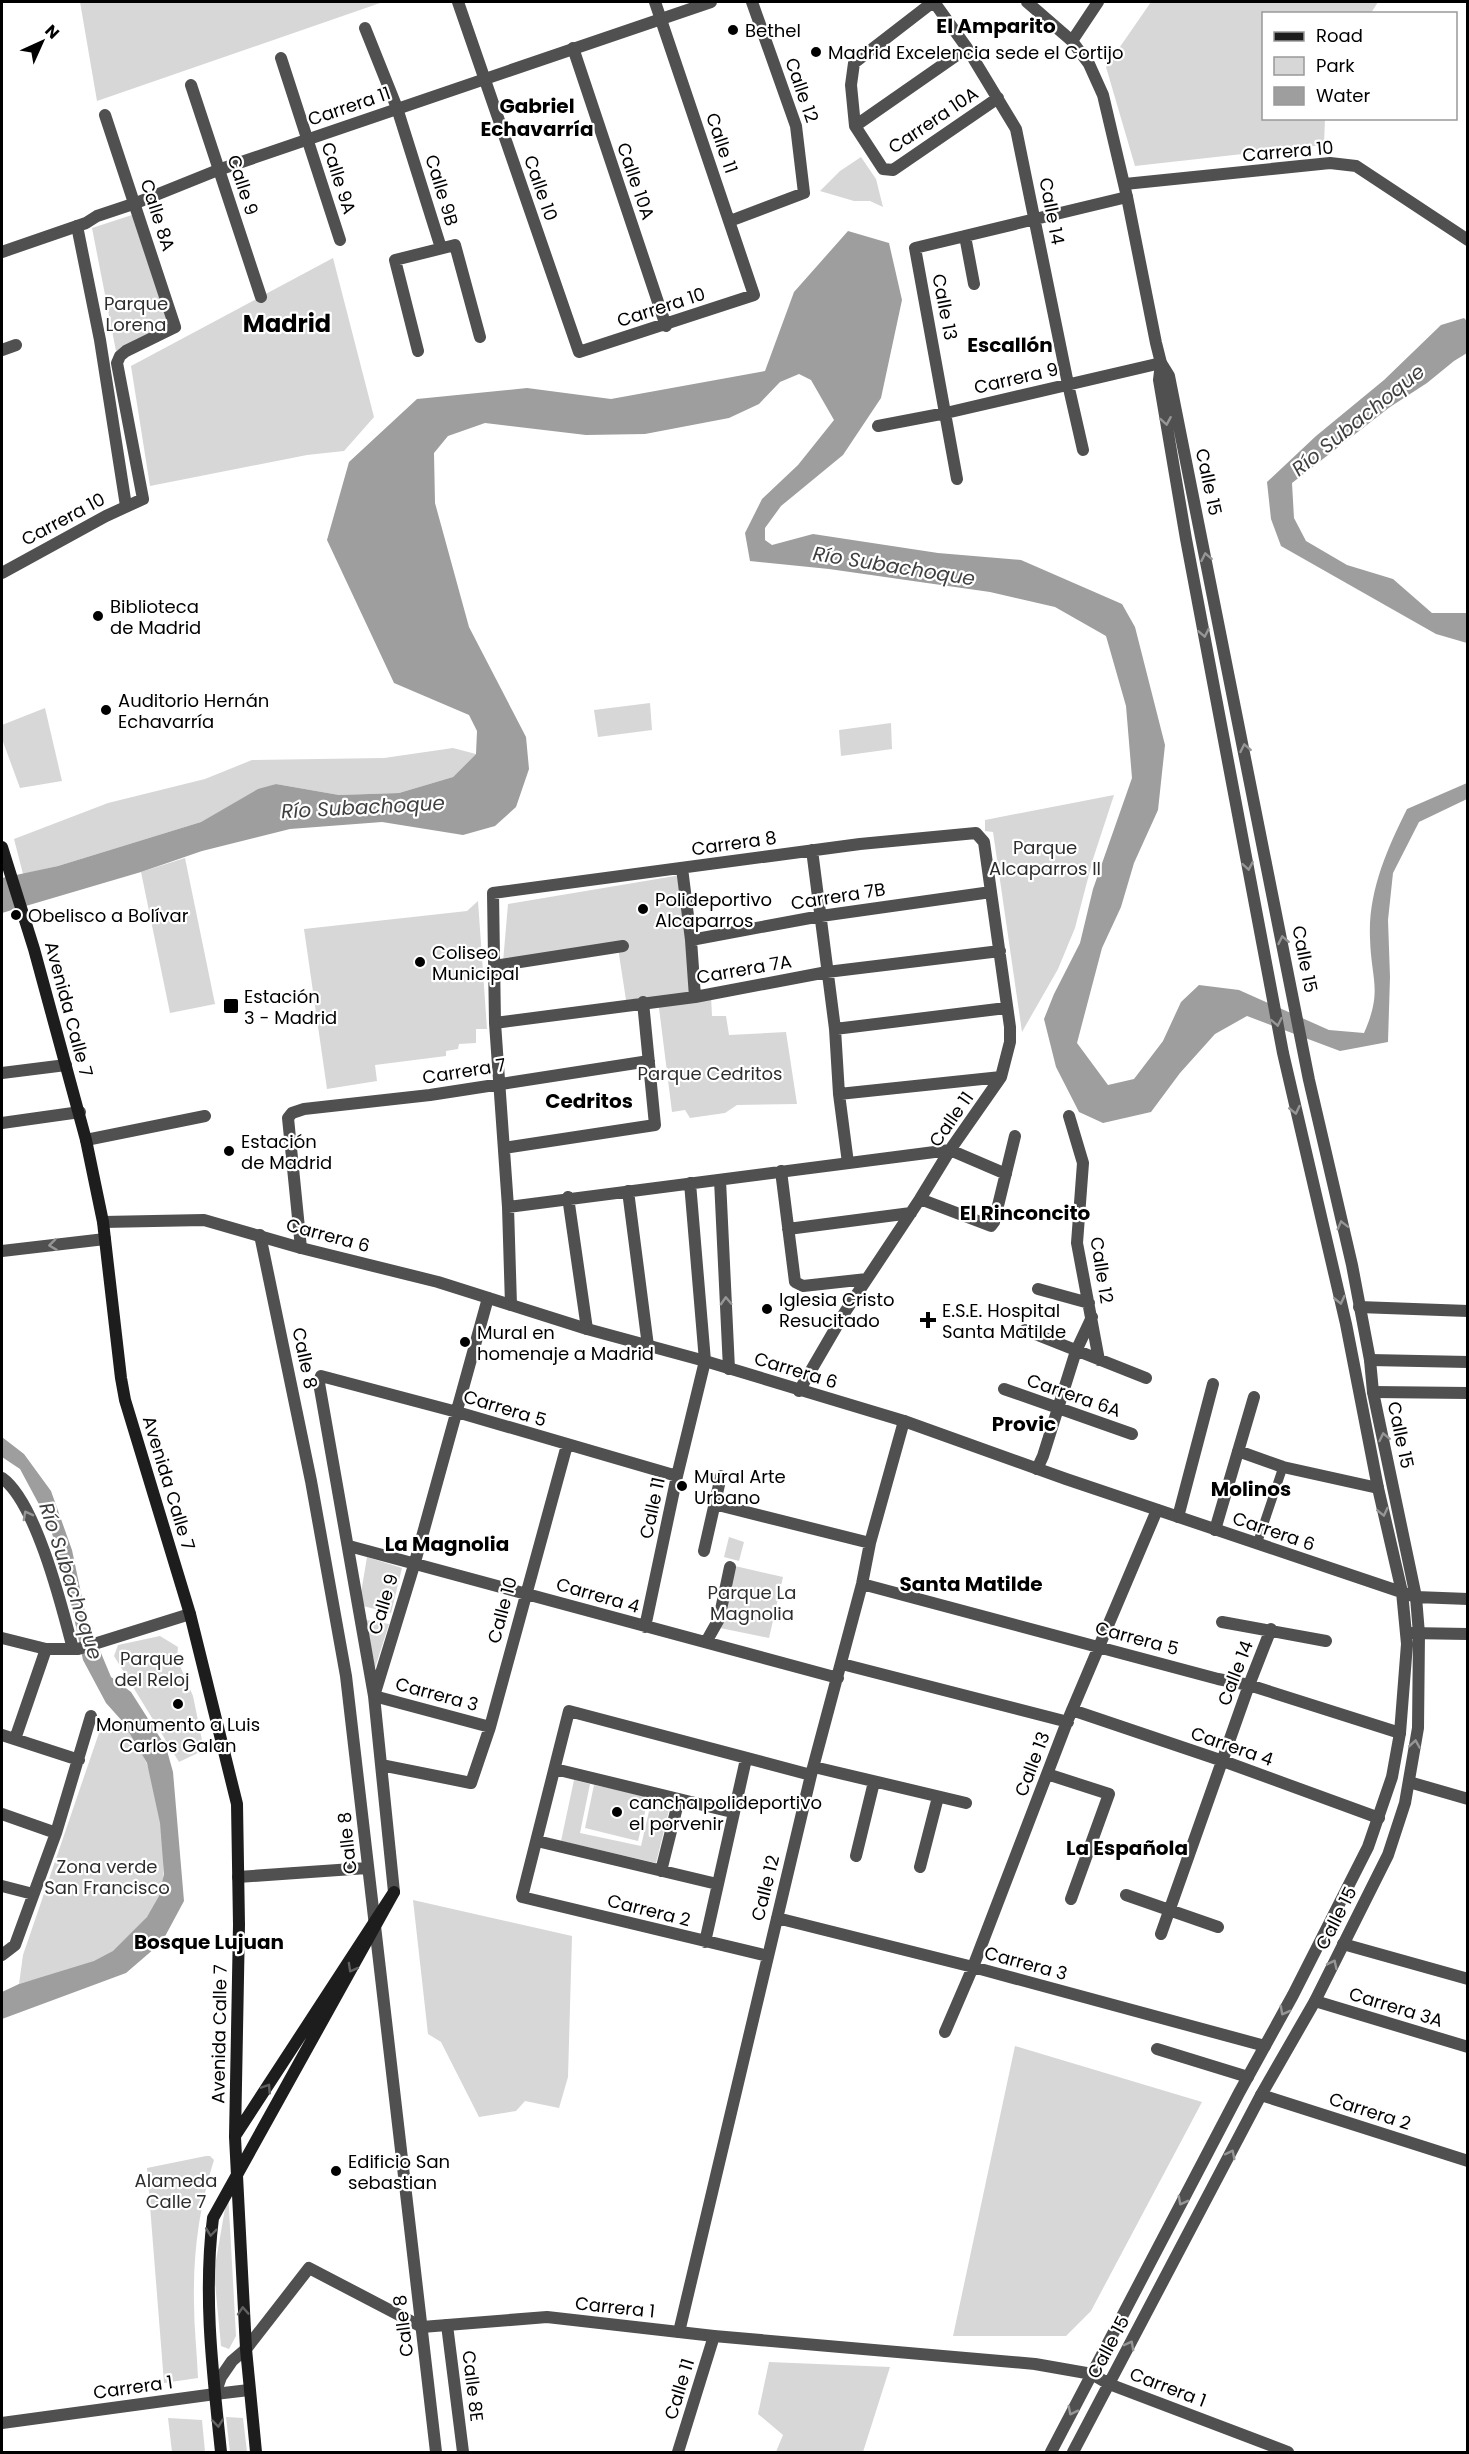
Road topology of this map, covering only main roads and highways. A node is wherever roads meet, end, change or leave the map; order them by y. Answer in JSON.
{"nodes":[{"id":1,"x":2,"y":847,"type":"edge"},
{"id":2,"x":235,"y":2137,"type":"junction"},
{"id":3,"x":221,"y":2452,"type":"edge"},
{"id":4,"x":256,"y":2452,"type":"edge"}],
"edges":[{"from":1,"to":2,"type":"main road","name":"Avenida Calle 7"},
{"from":2,"to":3,"type":"main road","name":"Avenida Calle 7","one_way":true},
{"from":4,"to":2,"type":"main road","name":"Avenida Calle 7","one_way":true}]}
